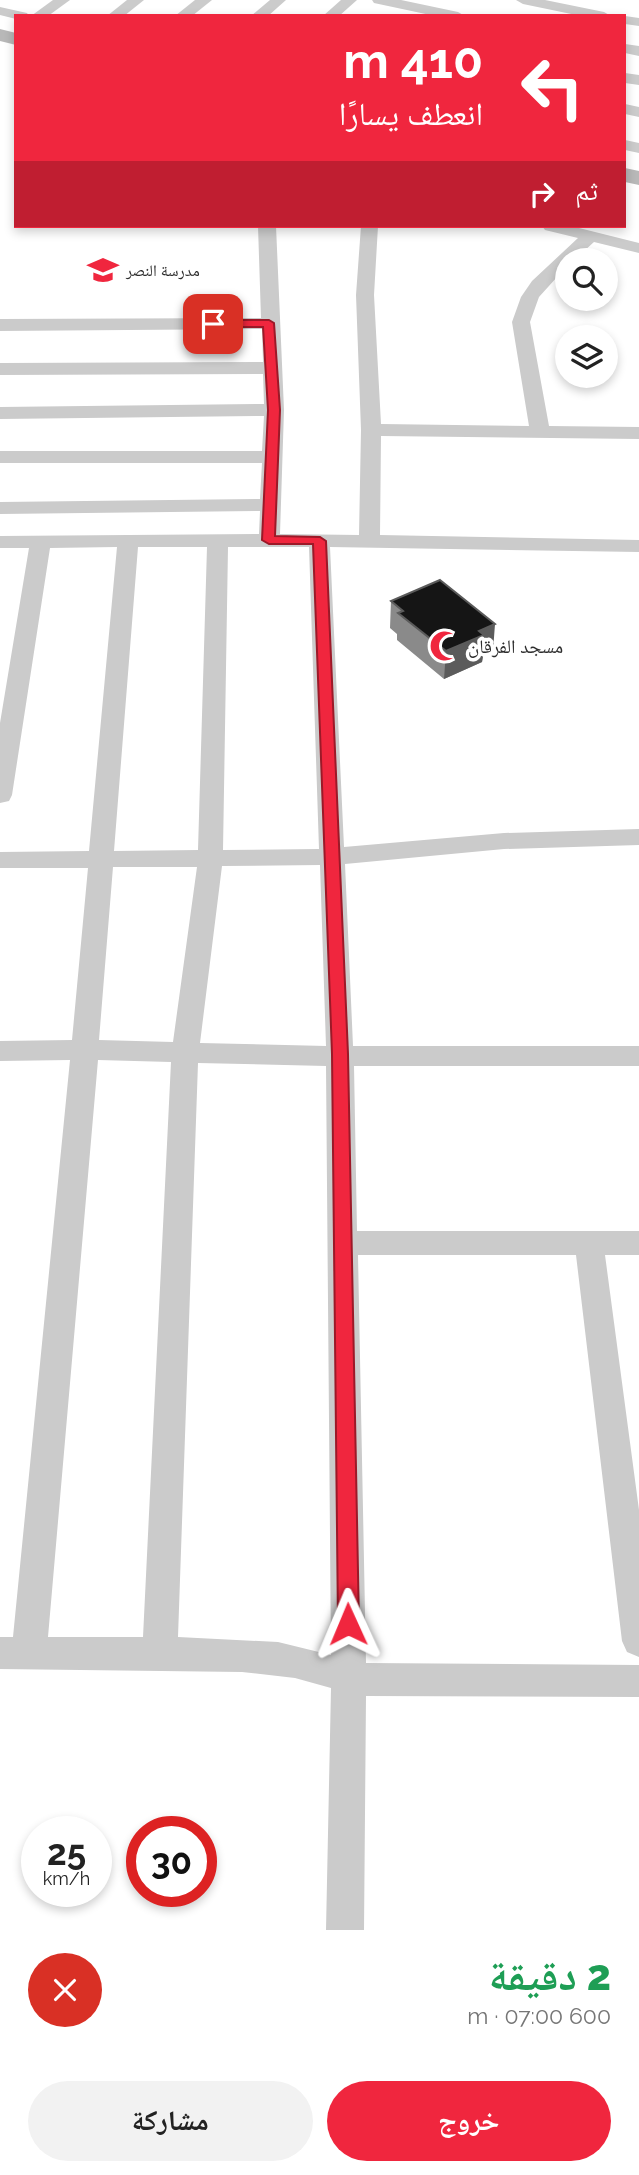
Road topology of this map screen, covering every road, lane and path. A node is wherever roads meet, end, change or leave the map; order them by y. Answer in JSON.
{"nodes":[{"id":1,"x":63,"y":0,"type":"edge"},
{"id":2,"x":137,"y":0,"type":"edge"},
{"id":3,"x":205,"y":0,"type":"edge"},
{"id":4,"x":279,"y":0,"type":"edge"},
{"id":5,"x":350,"y":0,"type":"edge"},
{"id":6,"x":379,"y":0,"type":"edge"},
{"id":7,"x":523,"y":0,"type":"edge"},
{"id":8,"x":593,"y":0,"type":"edge"},
{"id":9,"x":41,"y":14,"type":"edge"},
{"id":10,"x":117,"y":14,"type":"edge"},
{"id":11,"x":185,"y":14,"type":"edge"},
{"id":12,"x":261,"y":14,"type":"edge"},
{"id":13,"x":332,"y":14,"type":"edge"},
{"id":14,"x":448,"y":14,"type":"edge"},
{"id":15,"x":579,"y":14,"type":"edge"},
{"id":16,"x":267,"y":228,"type":"edge"},
{"id":17,"x":369,"y":228,"type":"edge"},
{"id":18,"x":560,"y":228,"type":"edge"},
{"id":19,"x":591,"y":235,"type":"junction"},
{"id":20,"x":639,"y":248,"type":"edge"},
{"id":21,"x":269,"y":323,"type":"junction"},
{"id":22,"x":0,"y":325,"type":"edge"},
{"id":23,"x":273,"y":368,"type":"junction"},
{"id":24,"x":0,"y":369,"type":"edge"},
{"id":25,"x":274,"y":410,"type":"junction"},
{"id":26,"x":0,"y":413,"type":"edge"},
{"id":27,"x":371,"y":430,"type":"junction"},
{"id":28,"x":540,"y":431,"type":"junction"},
{"id":29,"x":639,"y":433,"type":"edge"},
{"id":30,"x":0,"y":457,"type":"edge"},
{"id":31,"x":272,"y":457,"type":"junction"},
{"id":32,"x":269,"y":505,"type":"junction"},
{"id":33,"x":0,"y":508,"type":"edge"},
{"id":34,"x":269,"y":540,"type":"junction"},
{"id":35,"x":41,"y":541,"type":"junction"},
{"id":36,"x":128,"y":541,"type":"junction"},
{"id":37,"x":218,"y":541,"type":"junction"},
{"id":38,"x":320,"y":541,"type":"junction"},
{"id":39,"x":0,"y":542,"type":"edge"},
{"id":40,"x":369,"y":542,"type":"junction"},
{"id":41,"x":639,"y":546,"type":"edge"},
{"id":42,"x":0,"y":795,"type":"edge"},
{"id":43,"x":639,"y":838,"type":"edge"},
{"id":44,"x":331,"y":857,"type":"junction"},
{"id":45,"x":0,"y":860,"type":"edge"},
{"id":46,"x":100,"y":860,"type":"junction"},
{"id":47,"x":210,"y":860,"type":"junction"},
{"id":48,"x":85,"y":1050,"type":"junction"},
{"id":49,"x":0,"y":1051,"type":"edge"},
{"id":50,"x":185,"y":1052,"type":"junction"},
{"id":51,"x":340,"y":1054,"type":"junction"},
{"id":52,"x":639,"y":1056,"type":"edge"},
{"id":53,"x":341,"y":1243,"type":"junction"},
{"id":54,"x":589,"y":1243,"type":"junction"},
{"id":55,"x":639,"y":1243,"type":"edge"},
{"id":56,"x":639,"y":1641,"type":"edge"},
{"id":57,"x":160,"y":1652,"type":"junction"},
{"id":58,"x":14,"y":1654,"type":"edge"},
{"id":59,"x":349,"y":1679,"type":"junction"},
{"id":60,"x":639,"y":1681,"type":"edge"},
{"id":61,"x":345,"y":1930,"type":"edge"}],
"edges":[{"from":1,"to":9,"type":"street"},
{"from":2,"to":10,"type":"street"},
{"from":3,"to":11,"type":"street"},
{"from":4,"to":12,"type":"street"},
{"from":5,"to":13,"type":"street"},
{"from":6,"to":14,"type":"street"},
{"from":7,"to":15,"type":"street"},
{"from":8,"to":15,"type":"street"},
{"from":16,"to":21,"type":"street"},
{"from":17,"to":27,"type":"street"},
{"from":18,"to":19,"type":"street"},
{"from":19,"to":20,"type":"street"},
{"from":19,"to":28,"type":"street"},
{"from":21,"to":22,"type":"street"},
{"from":21,"to":23,"type":"street"},
{"from":23,"to":24,"type":"street"},
{"from":23,"to":25,"type":"street"},
{"from":25,"to":26,"type":"street"},
{"from":25,"to":31,"type":"street"},
{"from":27,"to":28,"type":"street"},
{"from":27,"to":40,"type":"street"},
{"from":28,"to":29,"type":"street"},
{"from":30,"to":31,"type":"street"},
{"from":31,"to":32,"type":"street"},
{"from":32,"to":33,"type":"street"},
{"from":32,"to":34,"type":"street"},
{"from":34,"to":37,"type":"street"},
{"from":34,"to":38,"type":"street"},
{"from":35,"to":36,"type":"street"},
{"from":35,"to":39,"type":"street"},
{"from":35,"to":42,"type":"street"},
{"from":36,"to":37,"type":"street"},
{"from":36,"to":46,"type":"street"},
{"from":37,"to":47,"type":"street"},
{"from":38,"to":40,"type":"street"},
{"from":38,"to":44,"type":"street"},
{"from":40,"to":41,"type":"street"},
{"from":43,"to":44,"type":"street"},
{"from":44,"to":47,"type":"street"},
{"from":44,"to":51,"type":"street"},
{"from":45,"to":46,"type":"street"},
{"from":46,"to":47,"type":"street"},
{"from":46,"to":48,"type":"street"},
{"from":47,"to":50,"type":"street"},
{"from":48,"to":49,"type":"street"},
{"from":48,"to":50,"type":"street"},
{"from":48,"to":58,"type":"street"},
{"from":50,"to":51,"type":"street"},
{"from":50,"to":57,"type":"street"},
{"from":51,"to":52,"type":"street"},
{"from":51,"to":53,"type":"street"},
{"from":53,"to":54,"type":"street"},
{"from":53,"to":59,"type":"street"},
{"from":54,"to":55,"type":"street"},
{"from":54,"to":56,"type":"street"},
{"from":57,"to":58,"type":"street"},
{"from":57,"to":59,"type":"street"},
{"from":59,"to":60,"type":"street"},
{"from":59,"to":61,"type":"street"}]}
